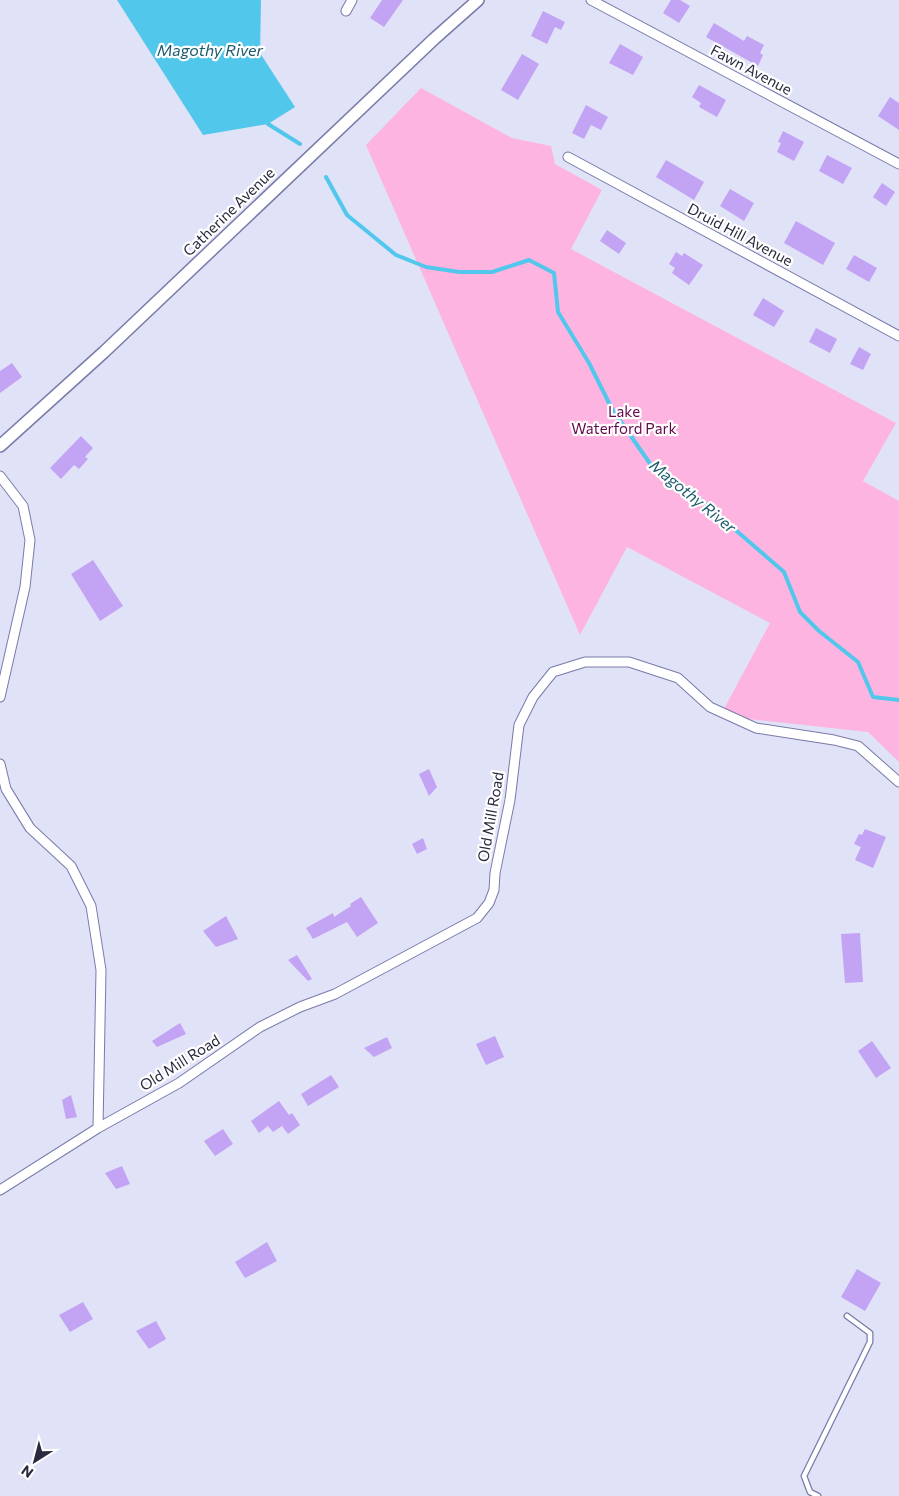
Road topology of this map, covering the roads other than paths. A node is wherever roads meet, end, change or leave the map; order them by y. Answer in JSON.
{"nodes":[{"id":1,"x":352,"y":0,"type":"edge"},
{"id":2,"x":478,"y":0,"type":"edge"},
{"id":3,"x":591,"y":0,"type":"edge"},
{"id":4,"x":346,"y":11,"type":"dead end"},
{"id":5,"x":568,"y":157,"type":"dead end"},
{"id":6,"x":899,"y":164,"type":"edge"},
{"id":7,"x":899,"y":336,"type":"edge"},
{"id":8,"x":0,"y":446,"type":"edge"},
{"id":9,"x":0,"y":476,"type":"edge"},
{"id":10,"x":0,"y":696,"type":"edge"},
{"id":11,"x":0,"y":764,"type":"edge"},
{"id":12,"x":899,"y":782,"type":"edge"},
{"id":13,"x":98,"y":1128,"type":"junction"},
{"id":14,"x":0,"y":1190,"type":"edge"},
{"id":15,"x":847,"y":1316,"type":"dead end"},
{"id":16,"x":818,"y":1496,"type":"edge"}],
"edges":[{"from":1,"to":4,"type":"street"},
{"from":2,"to":8,"type":"street","name":"Catherine Avenue"},
{"from":3,"to":6,"type":"street","name":"Fawn Avenue"},
{"from":5,"to":7,"type":"street","name":"Druid Hill Avenue"},
{"from":9,"to":10,"type":"street"},
{"from":11,"to":13,"type":"street"},
{"from":12,"to":13,"type":"street","name":"Old Mill Road"},
{"from":13,"to":14,"type":"street","name":"Old Mill Road"},
{"from":15,"to":16,"type":"lane"}]}
